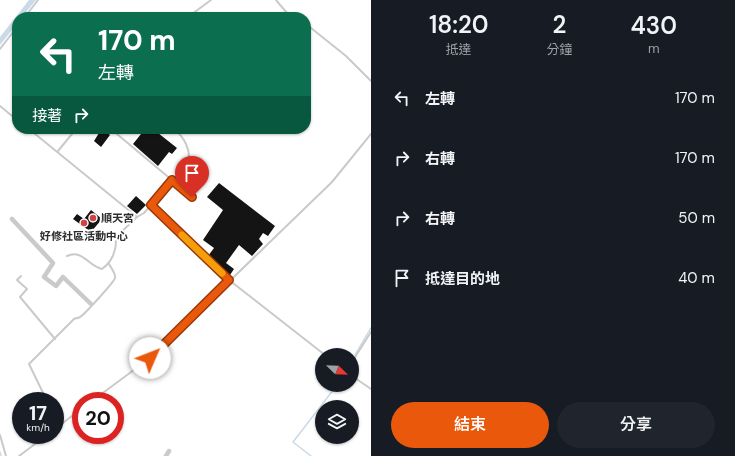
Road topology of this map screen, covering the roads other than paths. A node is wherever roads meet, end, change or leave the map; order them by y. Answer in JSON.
{"nodes":[{"id":1,"x":38,"y":0,"type":"edge"},
{"id":2,"x":211,"y":0,"type":"edge"},
{"id":3,"x":276,"y":0,"type":"edge"},
{"id":4,"x":29,"y":12,"type":"edge"},
{"id":5,"x":195,"y":12,"type":"edge"},
{"id":6,"x":286,"y":12,"type":"edge"},
{"id":7,"x":311,"y":28,"type":"edge"},
{"id":8,"x":12,"y":33,"type":"edge"},
{"id":9,"x":0,"y":49,"type":"edge"},
{"id":10,"x":371,"y":81,"type":"edge"},
{"id":11,"x":0,"y":106,"type":"edge"},
{"id":12,"x":12,"y":116,"type":"edge"},
{"id":13,"x":35,"y":134,"type":"edge"},
{"id":14,"x":72,"y":134,"type":"edge"},
{"id":15,"x":117,"y":134,"type":"edge"},
{"id":16,"x":179,"y":134,"type":"edge"},
{"id":17,"x":371,"y":134,"type":"edge"},
{"id":18,"x":57,"y":152,"type":"junction"},
{"id":19,"x":172,"y":180,"type":"junction"},
{"id":20,"x":192,"y":197,"type":"dead end"},
{"id":21,"x":151,"y":205,"type":"junction"},
{"id":22,"x":137,"y":217,"type":"junction"},
{"id":23,"x":12,"y":219,"type":"dead end"},
{"id":24,"x":67,"y":256,"type":"dead end"},
{"id":25,"x":109,"y":264,"type":"junction"},
{"id":26,"x":21,"y":276,"type":"dead end"},
{"id":27,"x":229,"y":280,"type":"junction"},
{"id":28,"x":91,"y":304,"type":"junction"},
{"id":29,"x":371,"y":332,"type":"edge"},
{"id":30,"x":55,"y":340,"type":"junction"},
{"id":31,"x":316,"y":348,"type":"edge"},
{"id":32,"x":359,"y":351,"type":"edge"},
{"id":33,"x":359,"y":381,"type":"edge"},
{"id":34,"x":371,"y":389,"type":"edge"},
{"id":35,"x":43,"y":392,"type":"edge"},
{"id":36,"x":104,"y":392,"type":"edge"},
{"id":37,"x":72,"y":416,"type":"edge"},
{"id":38,"x":64,"y":422,"type":"edge"},
{"id":39,"x":0,"y":435,"type":"edge"},
{"id":40,"x":35,"y":444,"type":"edge"},
{"id":41,"x":6,"y":456,"type":"edge"},
{"id":42,"x":19,"y":456,"type":"edge"}],
"edges":[{"from":1,"to":4,"type":"lane"},
{"from":2,"to":5,"type":"lane"},
{"from":3,"to":6,"type":"lane"},
{"from":7,"to":10,"type":"lane"},
{"from":8,"to":9,"type":"lane"},
{"from":11,"to":12,"type":"lane"},
{"from":13,"to":18,"type":"lane"},
{"from":14,"to":18,"type":"lane"},
{"from":15,"to":19,"type":"lane"},
{"from":16,"to":19,"type":"lane"},
{"from":17,"to":27,"type":"lane"},
{"from":18,"to":22,"type":"lane"},
{"from":19,"to":20,"type":"lane"},
{"from":19,"to":21,"type":"lane"},
{"from":21,"to":22,"type":"lane"},
{"from":21,"to":27,"type":"lane"},
{"from":22,"to":25,"type":"lane"},
{"from":23,"to":28,"type":"street"},
{"from":24,"to":25,"type":"lane"},
{"from":25,"to":28,"type":"lane"},
{"from":26,"to":30,"type":"lane"},
{"from":27,"to":31,"type":"lane"},
{"from":27,"to":36,"type":"lane"},
{"from":28,"to":30,"type":"lane"},
{"from":29,"to":32,"type":"lane"},
{"from":30,"to":35,"type":"lane"},
{"from":33,"to":34,"type":"lane"},
{"from":37,"to":38,"type":"lane"},
{"from":39,"to":41,"type":"lane"},
{"from":40,"to":42,"type":"lane"}]}
